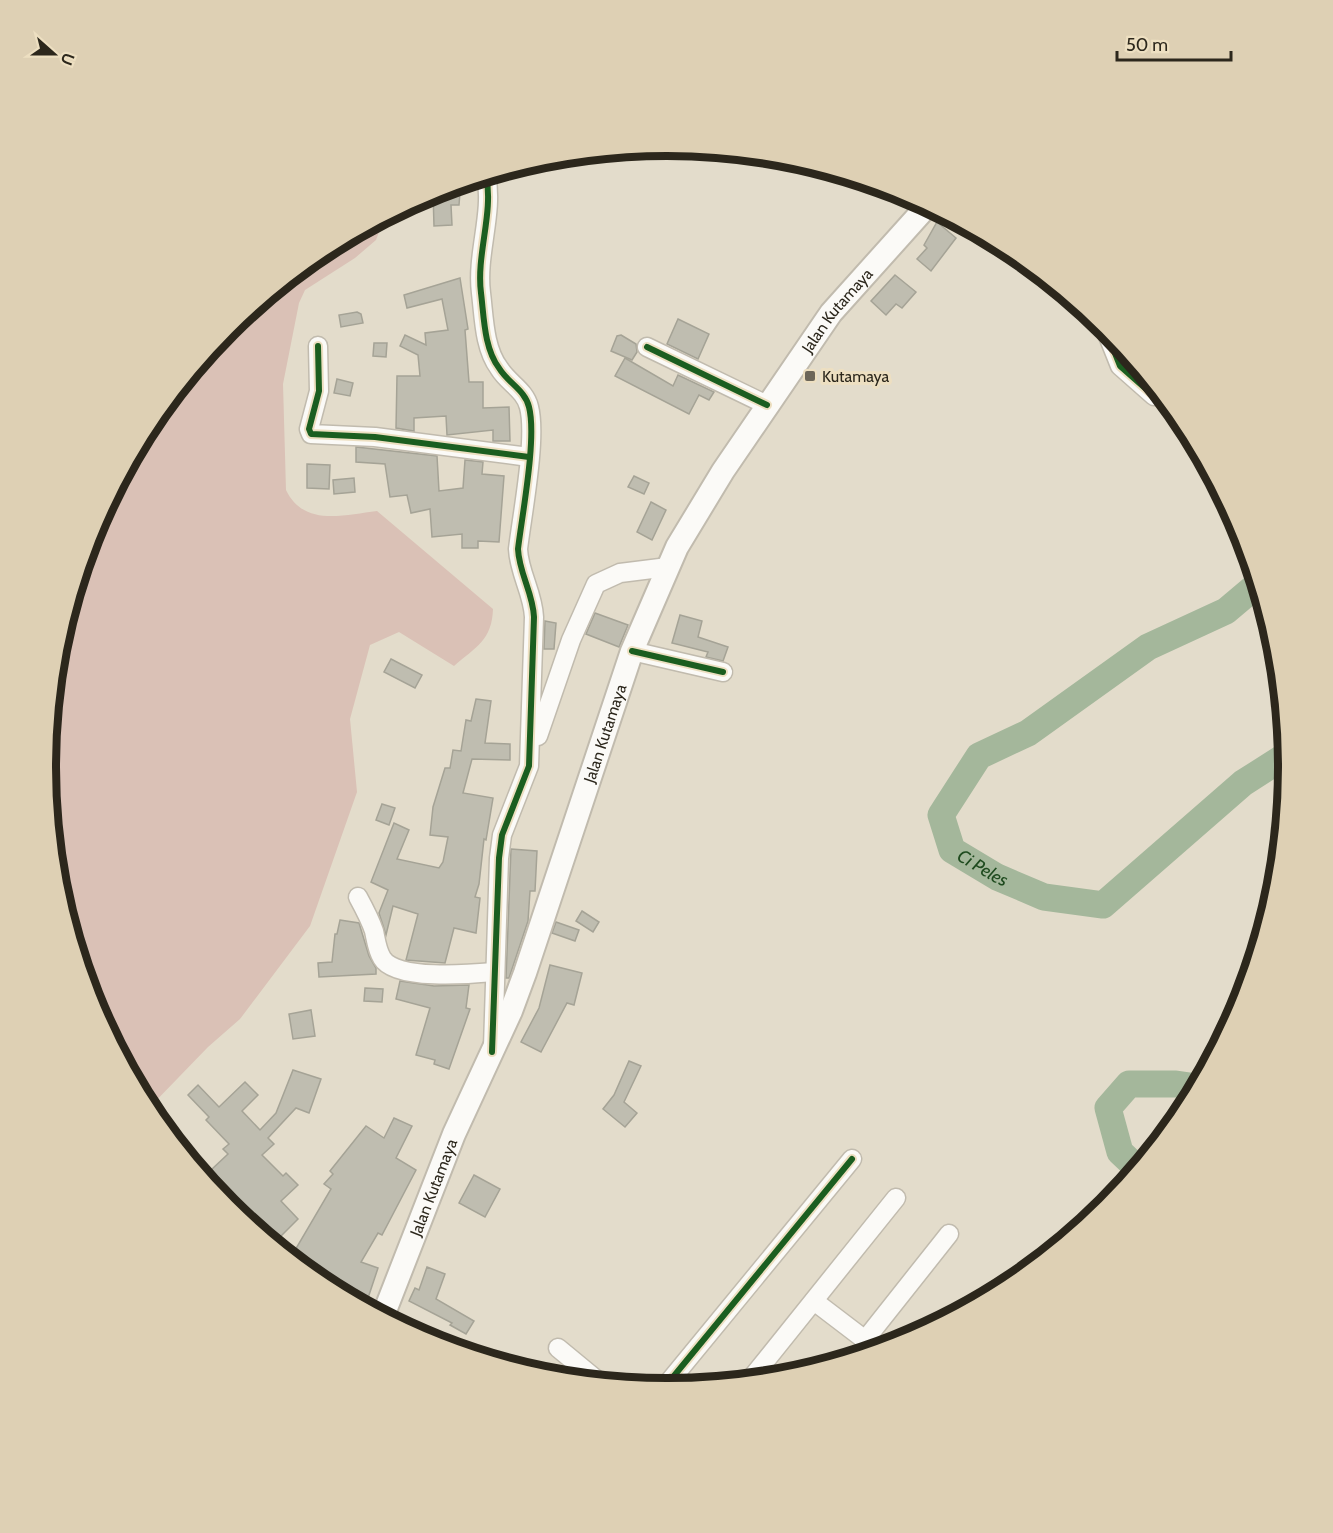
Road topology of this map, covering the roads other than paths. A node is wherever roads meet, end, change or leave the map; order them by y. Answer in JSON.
{"nodes":[{"id":1,"x":487,"y":183,"type":"edge"},
{"id":2,"x":922,"y":212,"type":"edge"},
{"id":3,"x":318,"y":346,"type":"dead end"},
{"id":4,"x":647,"y":347,"type":"dead end"},
{"id":5,"x":1114,"y":350,"type":"edge"},
{"id":6,"x":1146,"y":389,"type":"edge"},
{"id":7,"x":767,"y":405,"type":"junction"},
{"id":8,"x":529,"y":457,"type":"junction"},
{"id":9,"x":668,"y":567,"type":"junction"},
{"id":10,"x":632,"y":651,"type":"junction"},
{"id":11,"x":723,"y":672,"type":"dead end"},
{"id":12,"x":529,"y":766,"type":"junction"},
{"id":13,"x":358,"y":897,"type":"dead end"},
{"id":14,"x":495,"y":972,"type":"junction"},
{"id":15,"x":492,"y":1052,"type":"junction"},
{"id":16,"x":852,"y":1159,"type":"dead end"},
{"id":17,"x":896,"y":1198,"type":"dead end"},
{"id":18,"x":949,"y":1234,"type":"dead end"},
{"id":19,"x":814,"y":1301,"type":"junction"},
{"id":20,"x":386,"y":1309,"type":"edge"},
{"id":21,"x":874,"y":1341,"type":"edge"},
{"id":22,"x":868,"y":1343,"type":"edge"},
{"id":23,"x":558,"y":1348,"type":"dead end"},
{"id":24,"x":758,"y":1370,"type":"edge"},
{"id":25,"x":587,"y":1372,"type":"edge"},
{"id":26,"x":672,"y":1378,"type":"edge"}],
"edges":[{"from":1,"to":8,"type":"street"},
{"from":2,"to":7,"type":"main road","name":"Jalan Kutamaya"},
{"from":3,"to":8,"type":"street"},
{"from":4,"to":7,"type":"street"},
{"from":5,"to":6,"type":"street"},
{"from":7,"to":9,"type":"main road","name":"Jalan Kutamaya"},
{"from":8,"to":12,"type":"street"},
{"from":9,"to":10,"type":"main road","name":"Jalan Kutamaya"},
{"from":9,"to":12,"type":"street"},
{"from":10,"to":11,"type":"street"},
{"from":10,"to":15,"type":"main road","name":"Jalan Kutamaya"},
{"from":12,"to":14,"type":"street"},
{"from":13,"to":14,"type":"street"},
{"from":14,"to":15,"type":"street"},
{"from":15,"to":20,"type":"main road","name":"Jalan Kutamaya"},
{"from":16,"to":26,"type":"street"},
{"from":17,"to":19,"type":"street"},
{"from":18,"to":21,"type":"street"},
{"from":19,"to":22,"type":"street"},
{"from":19,"to":24,"type":"street"},
{"from":23,"to":25,"type":"street"}]}
